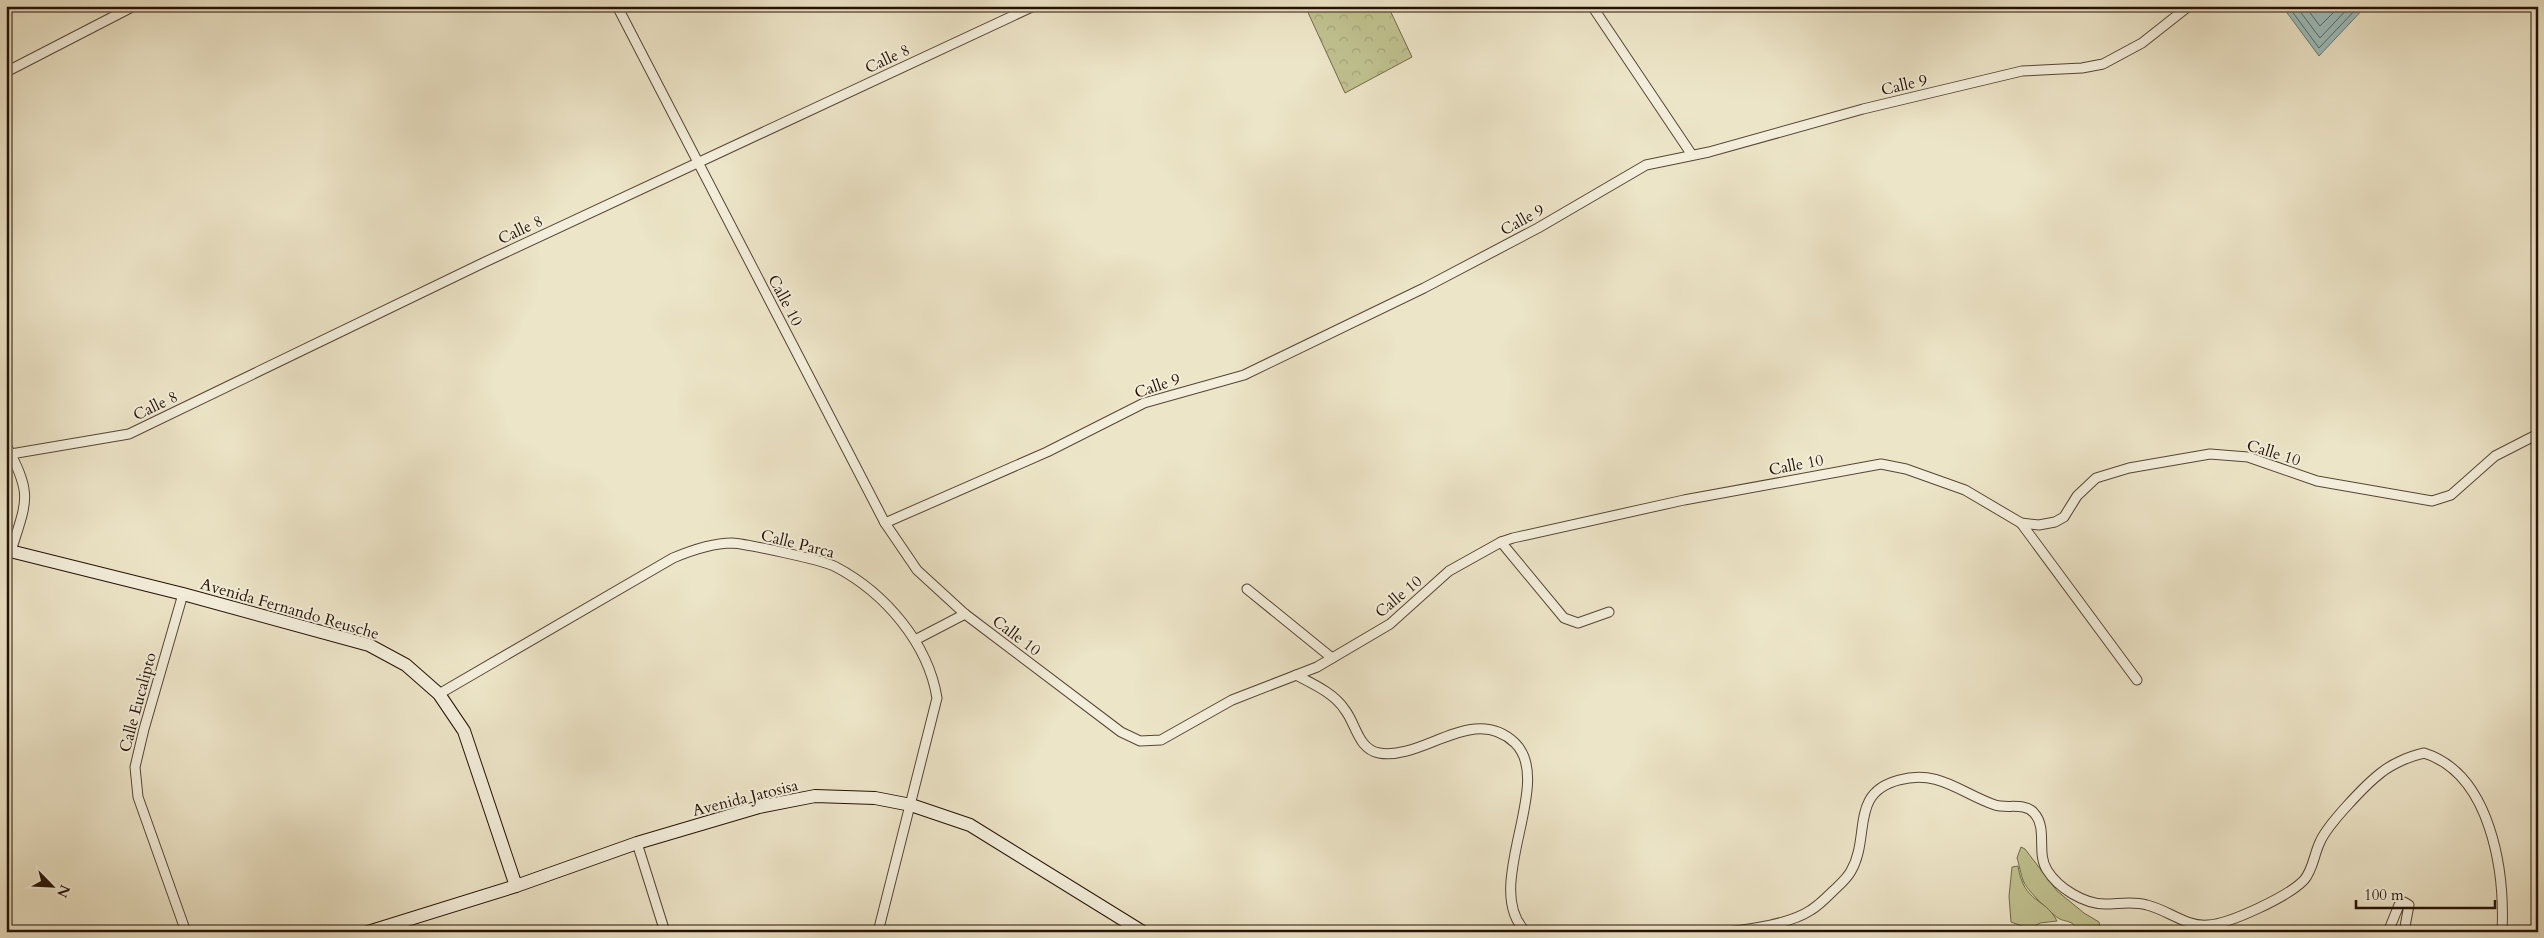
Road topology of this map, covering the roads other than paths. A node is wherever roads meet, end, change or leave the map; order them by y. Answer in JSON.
{"nodes":[{"id":1,"x":134,"y":6,"type":"edge"},
{"id":2,"x":617,"y":6,"type":"edge"},
{"id":3,"x":1034,"y":6,"type":"edge"},
{"id":4,"x":1592,"y":6,"type":"edge"},
{"id":5,"x":2189,"y":6,"type":"edge"},
{"id":6,"x":6,"y":72,"type":"edge"},
{"id":7,"x":1692,"y":155,"type":"junction"},
{"id":8,"x":698,"y":164,"type":"junction"},
{"id":9,"x":2538,"y":434,"type":"edge"},
{"id":10,"x":6,"y":444,"type":"edge"},
{"id":11,"x":11,"y":454,"type":"junction"},
{"id":12,"x":885,"y":523,"type":"junction"},
{"id":13,"x":2020,"y":523,"type":"junction"},
{"id":14,"x":1500,"y":542,"type":"junction"},
{"id":15,"x":8,"y":551,"type":"edge"},
{"id":16,"x":1248,"y":589,"type":"dead end"},
{"id":17,"x":183,"y":594,"type":"junction"},
{"id":18,"x":1609,"y":612,"type":"dead end"},
{"id":19,"x":965,"y":614,"type":"junction"},
{"id":20,"x":915,"y":640,"type":"junction"},
{"id":21,"x":1332,"y":658,"type":"junction"},
{"id":22,"x":1296,"y":675,"type":"junction"},
{"id":23,"x":2137,"y":680,"type":"dead end"},
{"id":24,"x":439,"y":694,"type":"junction"},
{"id":25,"x":911,"y":805,"type":"junction"},
{"id":26,"x":637,"y":843,"type":"junction"},
{"id":27,"x":516,"y":886,"type":"junction"},
{"id":28,"x":382,"y":930,"type":"edge"},
{"id":29,"x":186,"y":932,"type":"edge"},
{"id":30,"x":368,"y":932,"type":"edge"},
{"id":31,"x":666,"y":932,"type":"edge"},
{"id":32,"x":878,"y":932,"type":"edge"},
{"id":33,"x":1143,"y":932,"type":"edge"},
{"id":34,"x":1526,"y":932,"type":"edge"},
{"id":35,"x":1726,"y":932,"type":"edge"},
{"id":36,"x":2388,"y":932,"type":"edge"},
{"id":37,"x":2404,"y":932,"type":"edge"},
{"id":38,"x":2502,"y":932,"type":"edge"}],
"edges":[{"from":1,"to":6,"type":"street"},
{"from":2,"to":8,"type":"street","name":"Calle 10"},
{"from":3,"to":8,"type":"street","name":"Calle 8"},
{"from":4,"to":7,"type":"street"},
{"from":5,"to":7,"type":"street","name":"Calle 9"},
{"from":7,"to":12,"type":"street","name":"Calle 9"},
{"from":8,"to":11,"type":"street","name":"Calle 8"},
{"from":8,"to":12,"type":"street","name":"Calle 10"},
{"from":9,"to":13,"type":"street","name":"Calle 10"},
{"from":10,"to":11,"type":"street"},
{"from":11,"to":15,"type":"street"},
{"from":12,"to":19,"type":"street","name":"Calle 10"},
{"from":13,"to":14,"type":"street","name":"Calle 10"},
{"from":13,"to":23,"type":"street"},
{"from":14,"to":18,"type":"street"},
{"from":14,"to":21,"type":"street","name":"Calle 10"},
{"from":15,"to":17,"type":"street","name":"Avenida Fernando Reusche"},
{"from":16,"to":21,"type":"street"},
{"from":17,"to":24,"type":"street","name":"Avenida Fernando Reusche"},
{"from":17,"to":29,"type":"street","name":"Calle Eucalipto"},
{"from":19,"to":20,"type":"street"},
{"from":19,"to":22,"type":"street","name":"Calle 10"},
{"from":20,"to":24,"type":"street","name":"Calle Parca"},
{"from":20,"to":25,"type":"street","name":"Calle Parca"},
{"from":21,"to":22,"type":"street","name":"Calle 10"},
{"from":22,"to":34,"type":"street"},
{"from":24,"to":27,"type":"street","name":"Avenida Fernando Reusche"},
{"from":25,"to":26,"type":"street","name":"Avenida Jatosisa"},
{"from":25,"to":32,"type":"street","name":"Calle Parca"},
{"from":25,"to":33,"type":"street","name":"Avenida Jatosisa"},
{"from":26,"to":27,"type":"street","name":"Avenida Jatosisa"},
{"from":26,"to":31,"type":"street"},
{"from":27,"to":28,"type":"street","name":"Avenida Jatosisa"},
{"from":28,"to":30,"type":"street","name":"Avenida Jatosisa"},
{"from":35,"to":38,"type":"street"},
{"from":36,"to":37,"type":"street"}]}
